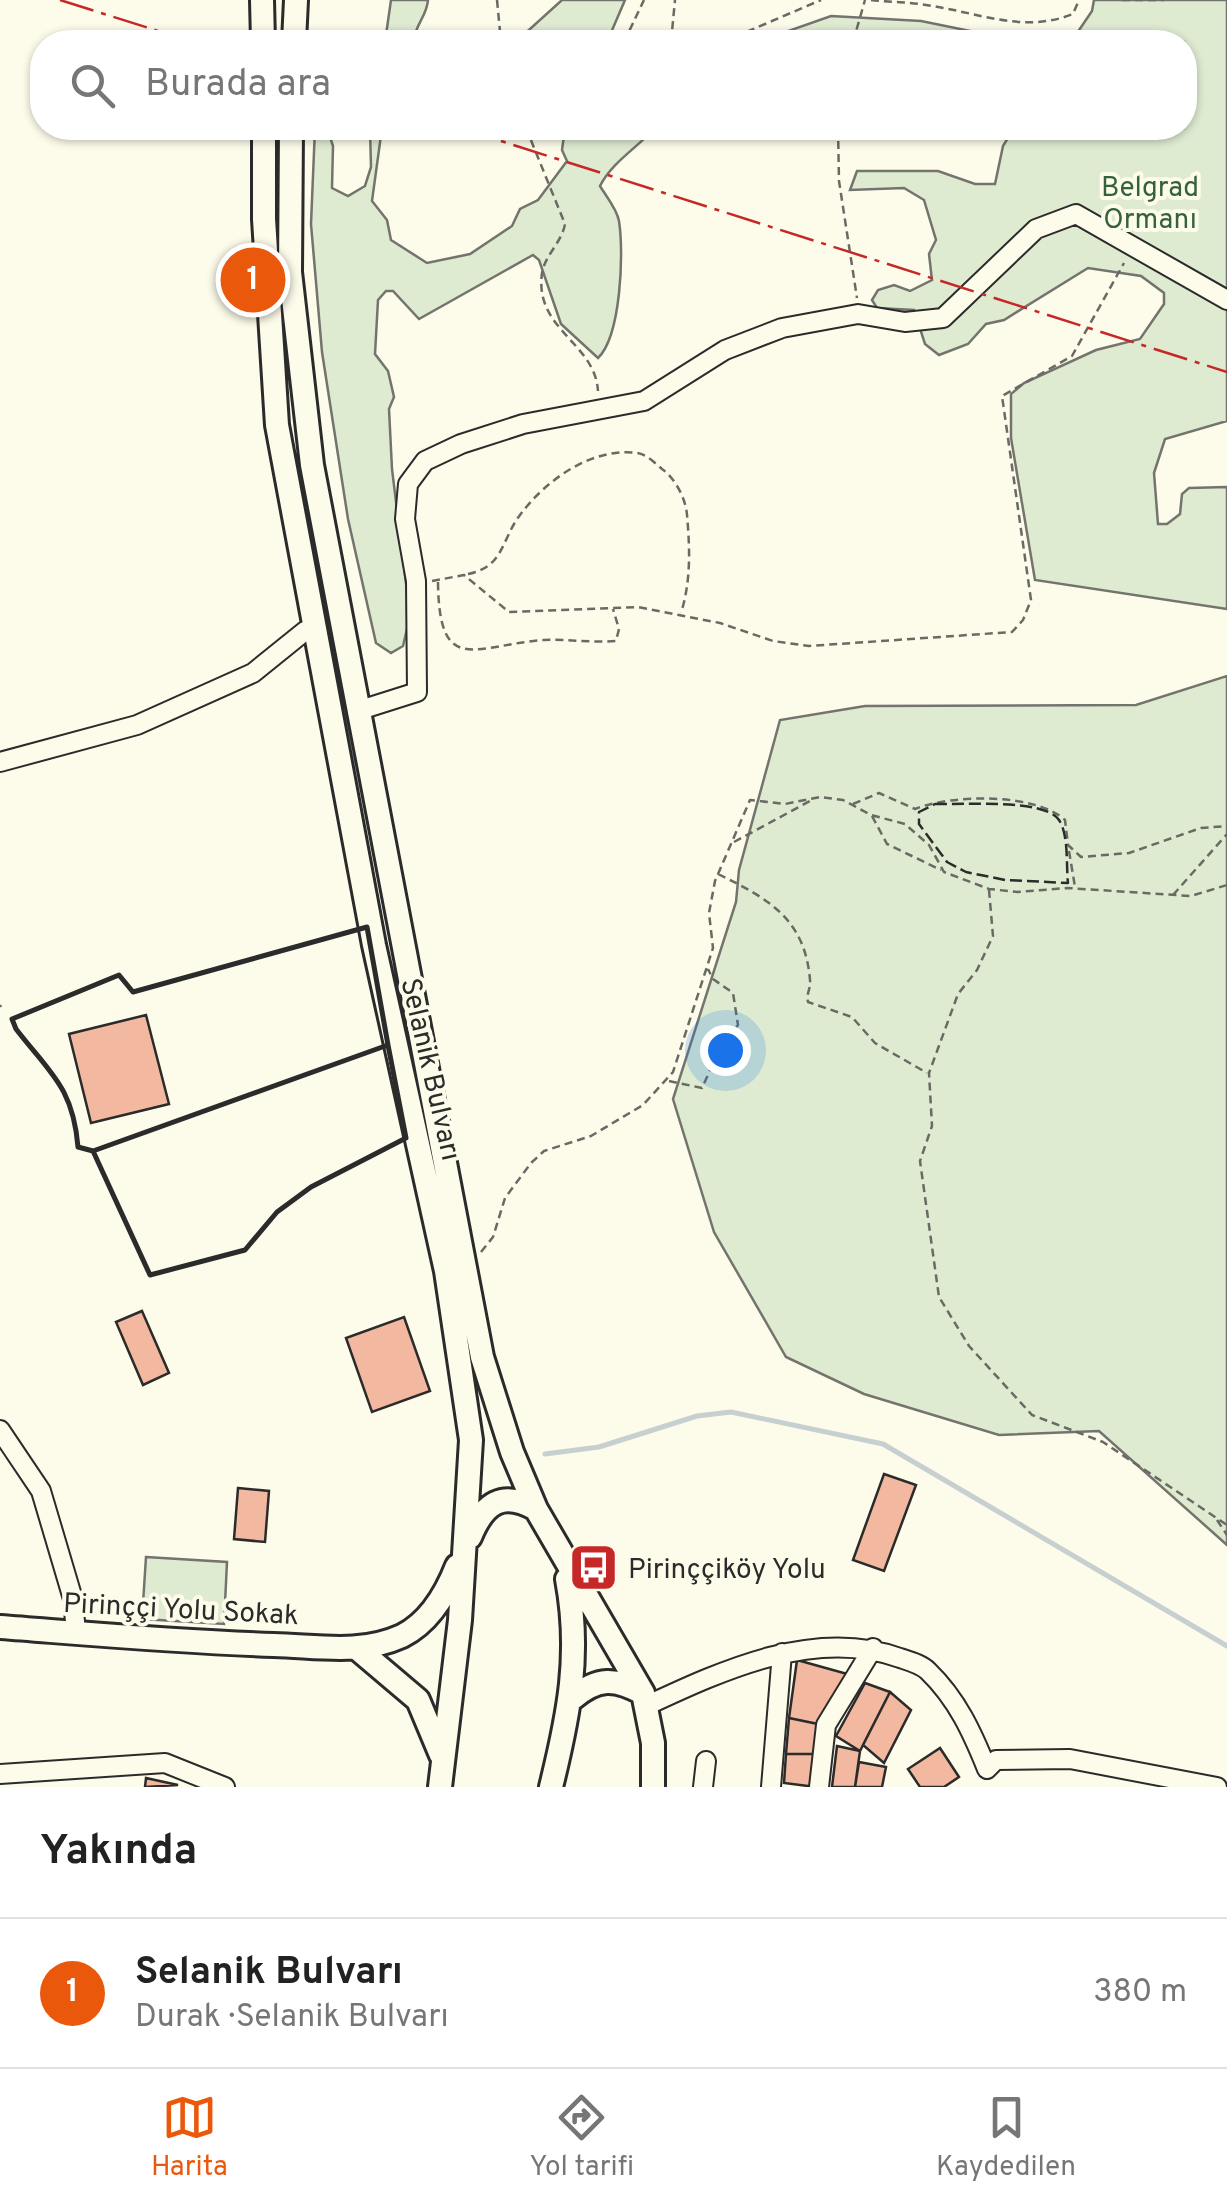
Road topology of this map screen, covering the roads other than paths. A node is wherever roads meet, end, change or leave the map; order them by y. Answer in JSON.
{"nodes":[{"id":1,"x":262,"y":0,"type":"edge"},
{"id":2,"x":296,"y":0,"type":"edge"},
{"id":3,"x":263,"y":30,"type":"edge"},
{"id":4,"x":295,"y":30,"type":"edge"},
{"id":5,"x":264,"y":140,"type":"edge"},
{"id":6,"x":291,"y":140,"type":"edge"},
{"id":7,"x":1227,"y":300,"type":"edge"},
{"id":8,"x":316,"y":628,"type":"junction"},
{"id":9,"x":357,"y":711,"type":"junction"},
{"id":10,"x":0,"y":762,"type":"edge"},
{"id":11,"x":0,"y":1430,"type":"edge"},
{"id":12,"x":536,"y":1509,"type":"junction"},
{"id":13,"x":466,"y":1546,"type":"junction"},
{"id":14,"x":564,"y":1562,"type":"junction"},
{"id":15,"x":0,"y":1627,"type":"edge"},
{"id":16,"x":76,"y":1633,"type":"junction"},
{"id":17,"x":873,"y":1648,"type":"junction"},
{"id":18,"x":359,"y":1650,"type":"junction"},
{"id":19,"x":782,"y":1653,"type":"junction"},
{"id":20,"x":573,"y":1698,"type":"junction"},
{"id":21,"x":645,"y":1699,"type":"junction"},
{"id":22,"x":706,"y":1761,"type":"dead end"},
{"id":23,"x":443,"y":1762,"type":"junction"},
{"id":24,"x":987,"y":1769,"type":"junction"},
{"id":25,"x":0,"y":1774,"type":"edge"},
{"id":26,"x":225,"y":1787,"type":"edge"},
{"id":27,"x":440,"y":1787,"type":"edge"},
{"id":28,"x":552,"y":1787,"type":"edge"},
{"id":29,"x":653,"y":1787,"type":"edge"},
{"id":30,"x":703,"y":1787,"type":"edge"},
{"id":31,"x":771,"y":1787,"type":"edge"},
{"id":32,"x":818,"y":1787,"type":"edge"},
{"id":33,"x":979,"y":1787,"type":"edge"},
{"id":34,"x":1217,"y":1787,"type":"edge"}],
"edges":[{"from":1,"to":3,"type":"main road"},
{"from":2,"to":4,"type":"main road"},
{"from":5,"to":8,"type":"main road","name":"Selanik Bulvarı"},
{"from":6,"to":9,"type":"main road","name":"Selanik Bulvarı"},
{"from":7,"to":9,"type":"street"},
{"from":8,"to":10,"type":"street"},
{"from":8,"to":13,"type":"main road","name":"Selanik Bulvarı"},
{"from":9,"to":12,"type":"main road","name":"Selanik Bulvarı"},
{"from":11,"to":16,"type":"street"},
{"from":12,"to":13,"type":"main road"},
{"from":12,"to":14,"type":"main road","name":"Selanik Bulvarı"},
{"from":13,"to":18,"type":"main road"},
{"from":13,"to":23,"type":"main road","name":"Selanik Bulvarı"},
{"from":14,"to":20,"type":"main road"},
{"from":14,"to":21,"type":"main road"},
{"from":15,"to":16,"type":"main road","name":"Pirinççi Yolu Sokak"},
{"from":16,"to":18,"type":"main road","name":"Pirinççi Yolu Sokak"},
{"from":17,"to":19,"type":"street"},
{"from":17,"to":24,"type":"street"},
{"from":17,"to":32,"type":"street"},
{"from":18,"to":23,"type":"main road"},
{"from":19,"to":21,"type":"street"},
{"from":19,"to":31,"type":"street"},
{"from":20,"to":21,"type":"main road"},
{"from":20,"to":28,"type":"main road"},
{"from":21,"to":29,"type":"main road"},
{"from":22,"to":30,"type":"street"},
{"from":23,"to":27,"type":"main road","name":"Selanik Bulvarı"},
{"from":24,"to":33,"type":"street"},
{"from":24,"to":34,"type":"street"},
{"from":25,"to":26,"type":"street"}]}
